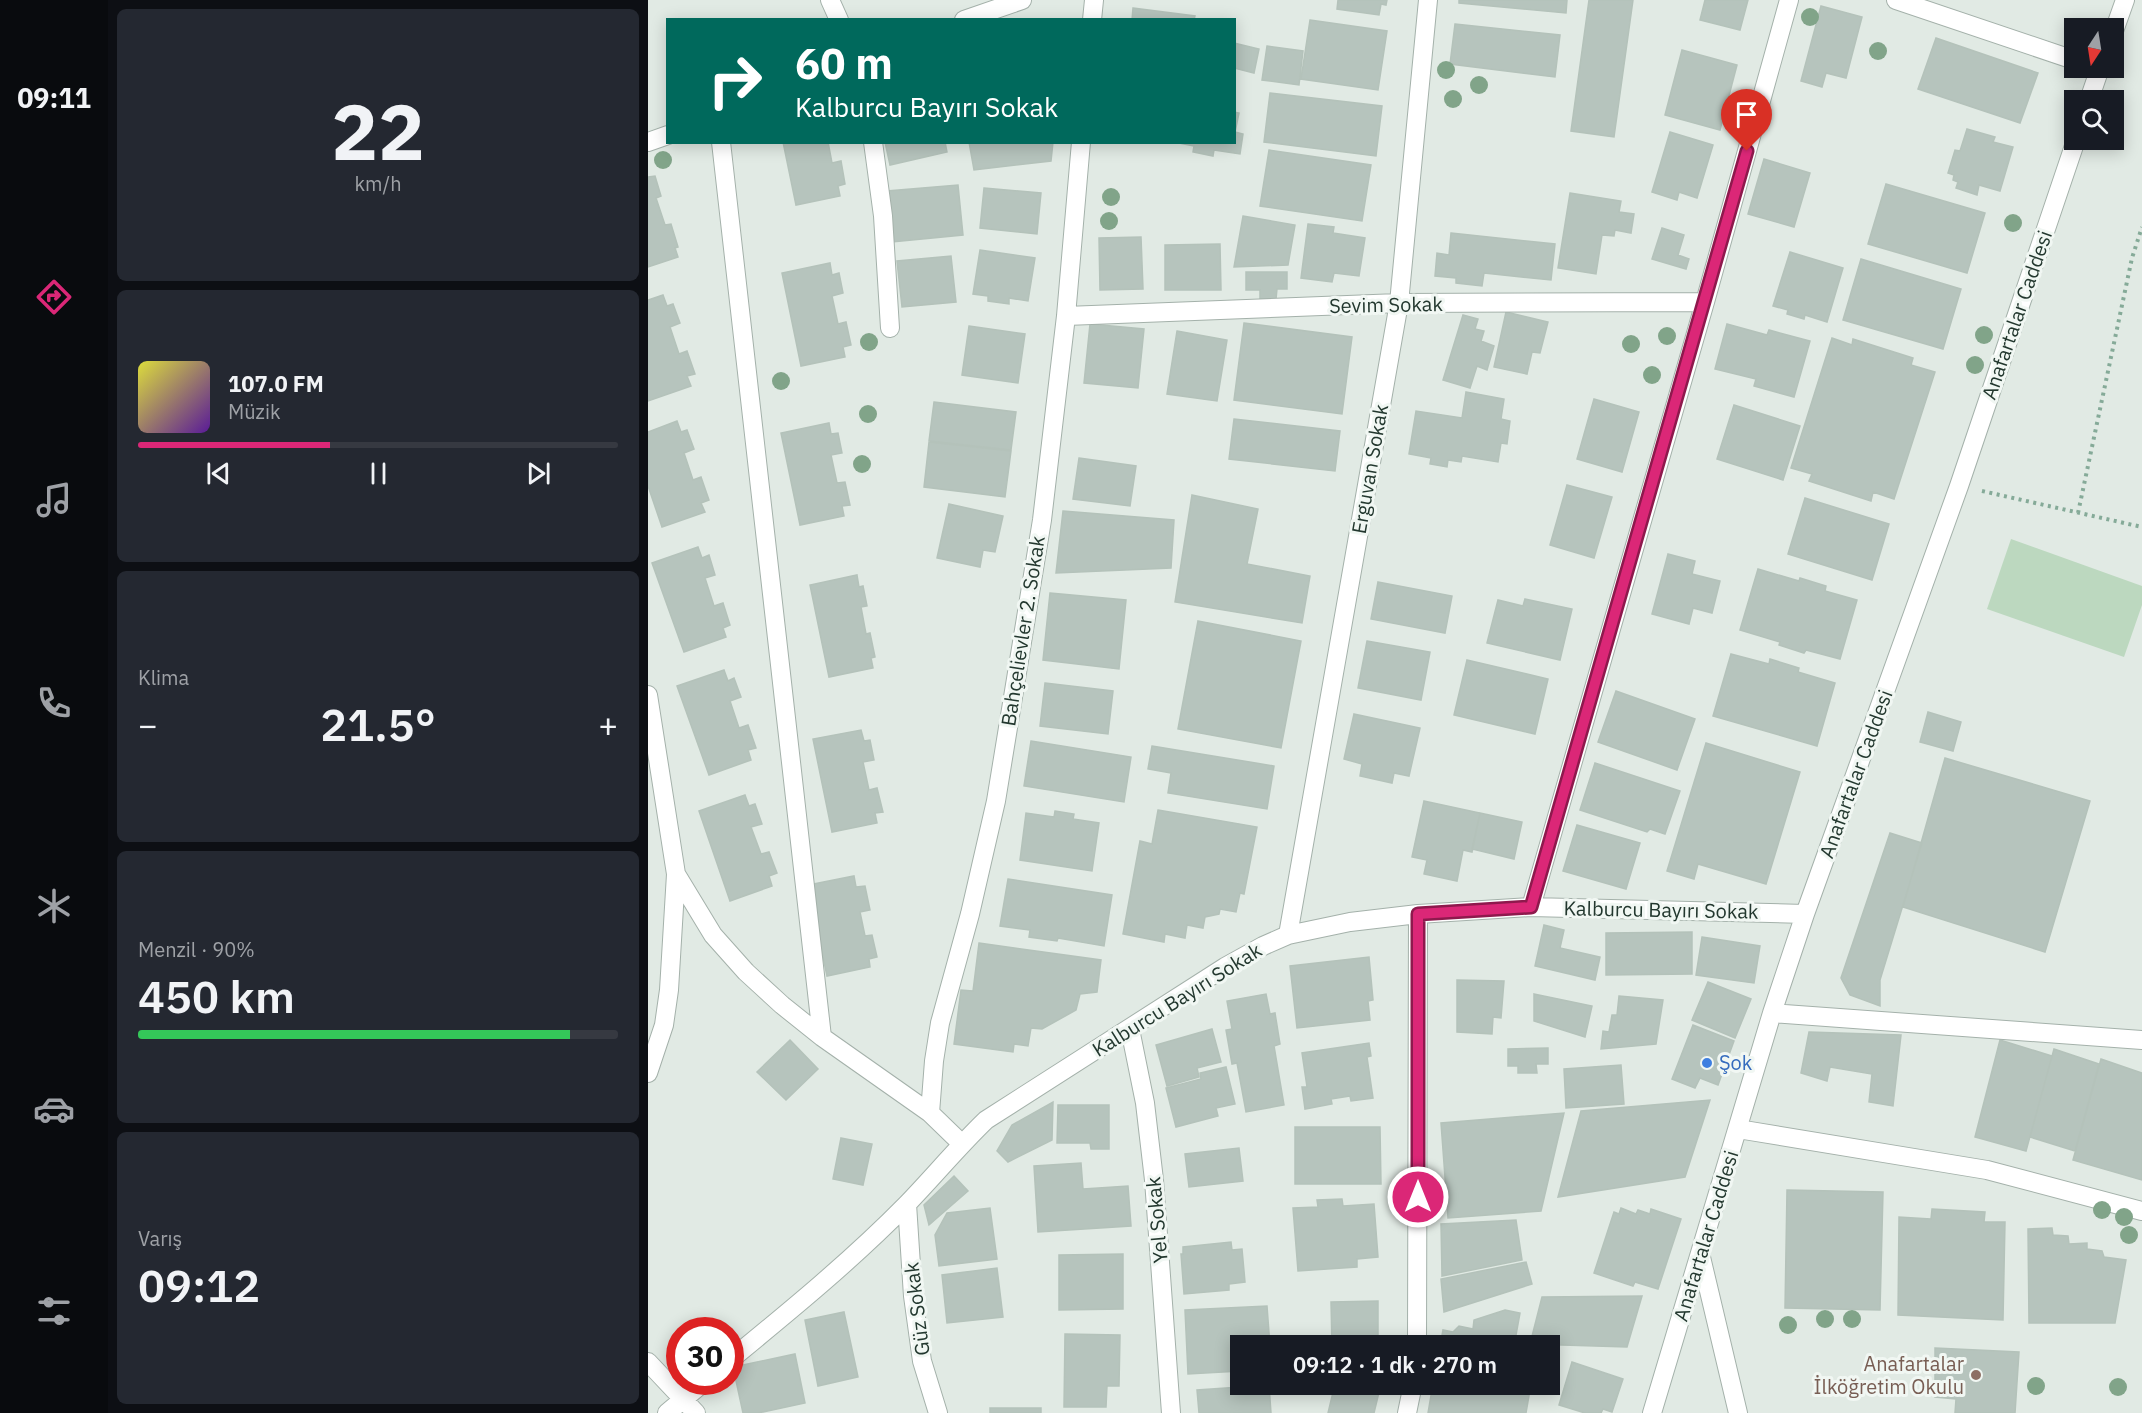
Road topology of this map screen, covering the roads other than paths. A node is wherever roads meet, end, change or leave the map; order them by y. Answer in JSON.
{"nodes":[{"id":1,"x":830,"y":0,"type":"edge"},
{"id":2,"x":1022,"y":0,"type":"edge"},
{"id":3,"x":1094,"y":0,"type":"edge"},
{"id":4,"x":1428,"y":0,"type":"edge"},
{"id":5,"x":1789,"y":0,"type":"edge"},
{"id":6,"x":1896,"y":0,"type":"edge"},
{"id":7,"x":2125,"y":0,"type":"edge"},
{"id":8,"x":975,"y":11,"type":"edge"},
{"id":9,"x":838,"y":18,"type":"edge"},
{"id":10,"x":1092,"y":18,"type":"edge"},
{"id":11,"x":2119,"y":18,"type":"edge"},
{"id":12,"x":2064,"y":57,"type":"edge"},
{"id":13,"x":666,"y":136,"type":"edge"},
{"id":14,"x":648,"y":142,"type":"edge"},
{"id":15,"x":721,"y":144,"type":"edge"},
{"id":16,"x":873,"y":144,"type":"edge"},
{"id":17,"x":1081,"y":144,"type":"edge"},
{"id":18,"x":2073,"y":150,"type":"edge"},
{"id":19,"x":1706,"y":302,"type":"junction"},
{"id":20,"x":1400,"y":303,"type":"junction"},
{"id":21,"x":1066,"y":316,"type":"junction"},
{"id":22,"x":890,"y":328,"type":"dead end"},
{"id":23,"x":648,"y":695,"type":"edge"},
{"id":24,"x":676,"y":874,"type":"junction"},
{"id":25,"x":1531,"y":907,"type":"junction"},
{"id":26,"x":1418,"y":914,"type":"junction"},
{"id":27,"x":1805,"y":914,"type":"junction"},
{"id":28,"x":1288,"y":936,"type":"junction"},
{"id":29,"x":1772,"y":1013,"type":"junction"},
{"id":30,"x":1130,"y":1029,"type":"junction"},
{"id":31,"x":822,"y":1037,"type":"junction"},
{"id":32,"x":2142,"y":1040,"type":"edge"},
{"id":33,"x":648,"y":1073,"type":"edge"},
{"id":34,"x":930,"y":1113,"type":"junction"},
{"id":35,"x":1738,"y":1130,"type":"junction"},
{"id":36,"x":961,"y":1143,"type":"junction"},
{"id":37,"x":907,"y":1204,"type":"junction"},
{"id":38,"x":2142,"y":1211,"type":"edge"},
{"id":39,"x":1700,"y":1255,"type":"junction"},
{"id":40,"x":1417,"y":1335,"type":"edge"},
{"id":41,"x":744,"y":1348,"type":"edge"},
{"id":42,"x":648,"y":1362,"type":"edge"},
{"id":43,"x":688,"y":1395,"type":"edge"},
{"id":44,"x":1411,"y":1395,"type":"edge"},
{"id":45,"x":684,"y":1398,"type":"junction"},
{"id":46,"x":667,"y":1413,"type":"edge"},
{"id":47,"x":696,"y":1413,"type":"edge"},
{"id":48,"x":938,"y":1413,"type":"edge"},
{"id":49,"x":1171,"y":1413,"type":"edge"},
{"id":50,"x":1407,"y":1413,"type":"edge"},
{"id":51,"x":1652,"y":1413,"type":"edge"},
{"id":52,"x":1738,"y":1413,"type":"edge"}],
"edges":[{"from":1,"to":9,"type":"street"},
{"from":2,"to":8,"type":"street"},
{"from":3,"to":10,"type":"street"},
{"from":4,"to":20,"type":"street","name":"Erguvan Sokak"},
{"from":5,"to":19,"type":"street"},
{"from":6,"to":12,"type":"street"},
{"from":7,"to":11,"type":"street"},
{"from":13,"to":14,"type":"street"},
{"from":15,"to":31,"type":"street"},
{"from":16,"to":22,"type":"street"},
{"from":17,"to":21,"type":"street","name":"Bahçelievler 2. Sokak"},
{"from":18,"to":27,"type":"street","name":"Anafartalar Caddesi"},
{"from":19,"to":20,"type":"street","name":"Sevim Sokak"},
{"from":19,"to":25,"type":"street"},
{"from":20,"to":21,"type":"street","name":"Sevim Sokak"},
{"from":20,"to":28,"type":"street","name":"Erguvan Sokak"},
{"from":21,"to":34,"type":"street","name":"Bahçelievler 2. Sokak"},
{"from":23,"to":24,"type":"street"},
{"from":24,"to":31,"type":"street"},
{"from":24,"to":33,"type":"street"},
{"from":25,"to":26,"type":"street","name":"Kalburcu Bayırı Sokak"},
{"from":25,"to":27,"type":"street","name":"Kalburcu Bayırı Sokak"},
{"from":26,"to":28,"type":"street","name":"Kalburcu Bayırı Sokak"},
{"from":26,"to":40,"type":"street"},
{"from":27,"to":29,"type":"street","name":"Anafartalar Caddesi"},
{"from":28,"to":30,"type":"street","name":"Kalburcu Bayırı Sokak"},
{"from":29,"to":32,"type":"street"},
{"from":29,"to":35,"type":"street","name":"Anafartalar Caddesi"},
{"from":30,"to":36,"type":"street","name":"Kalburcu Bayırı Sokak"},
{"from":30,"to":49,"type":"street","name":"Yel Sokak"},
{"from":31,"to":34,"type":"street"},
{"from":34,"to":36,"type":"street"},
{"from":35,"to":38,"type":"street"},
{"from":35,"to":39,"type":"street","name":"Anafartalar Caddesi"},
{"from":36,"to":37,"type":"street","name":"Kalburcu Bayırı Sokak"},
{"from":37,"to":41,"type":"street","name":"Kalburcu Bayırı Sokak"},
{"from":37,"to":48,"type":"street","name":"Güz Sokak"},
{"from":39,"to":51,"type":"street","name":"Anafartalar Caddesi"},
{"from":39,"to":52,"type":"street"},
{"from":42,"to":45,"type":"street"},
{"from":43,"to":45,"type":"street"},
{"from":44,"to":50,"type":"street"},
{"from":45,"to":46,"type":"street"},
{"from":45,"to":47,"type":"street"}]}
